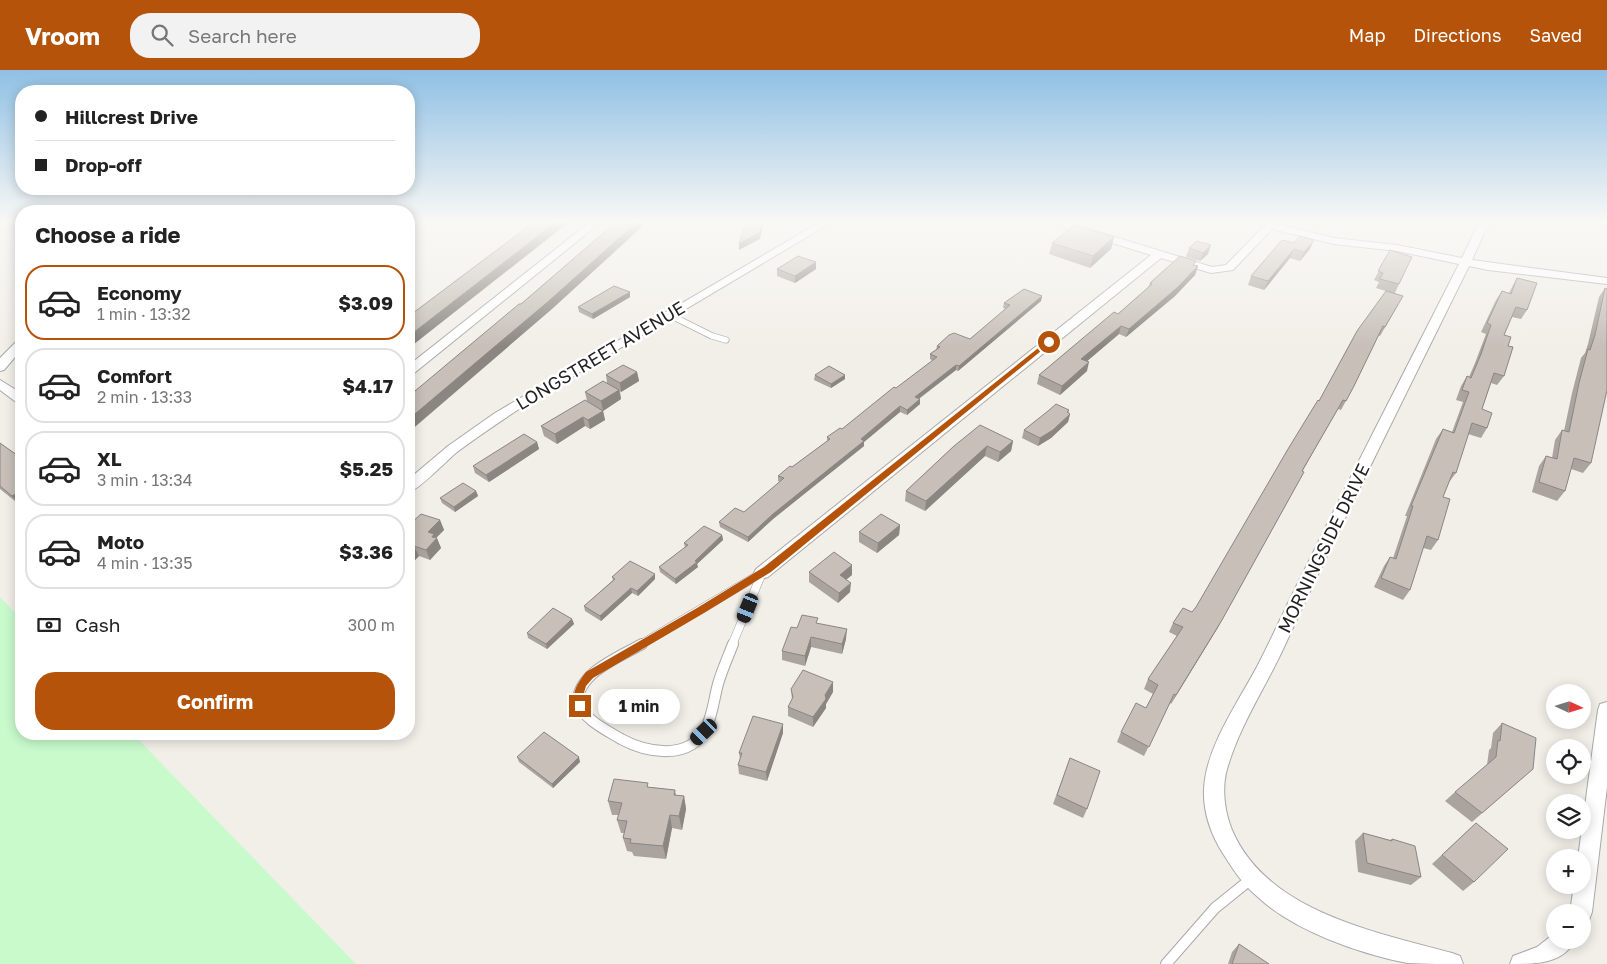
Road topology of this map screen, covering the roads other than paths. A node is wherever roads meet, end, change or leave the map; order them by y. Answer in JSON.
{"nodes":[{"id":1,"x":544,"y":264,"type":"edge"},
{"id":2,"x":755,"y":264,"type":"edge"},
{"id":3,"x":1147,"y":264,"type":"edge"},
{"id":4,"x":1185,"y":264,"type":"edge"},
{"id":5,"x":1232,"y":264,"type":"edge"},
{"id":6,"x":1464,"y":264,"type":"edge"},
{"id":7,"x":1475,"y":264,"type":"edge"},
{"id":8,"x":1607,"y":281,"type":"edge"},
{"id":9,"x":668,"y":314,"type":"junction"},
{"id":10,"x":726,"y":340,"type":"dead end"},
{"id":11,"x":15,"y":350,"type":"edge"},
{"id":12,"x":415,"y":366,"type":"edge"},
{"id":13,"x":0,"y":368,"type":"edge"},
{"id":14,"x":0,"y":384,"type":"edge"},
{"id":15,"x":15,"y":395,"type":"edge"},
{"id":16,"x":415,"y":480,"type":"edge"},
{"id":17,"x":762,"y":573,"type":"junction"},
{"id":18,"x":1607,"y":710,"type":"edge"},
{"id":19,"x":1252,"y":878,"type":"junction"},
{"id":20,"x":1582,"y":904,"type":"edge"},
{"id":21,"x":1556,"y":949,"type":"edge"},
{"id":22,"x":1166,"y":964,"type":"edge"},
{"id":23,"x":1452,"y":964,"type":"edge"},
{"id":24,"x":1522,"y":964,"type":"edge"}],
"edges":[{"from":1,"to":12,"type":"street"},
{"from":2,"to":9,"type":"street","name":"LONGSTREET AVENUE"},
{"from":3,"to":17,"type":"street"},
{"from":4,"to":5,"type":"street"},
{"from":6,"to":19,"type":"street","name":"MORNINGSIDE DRIVE"},
{"from":7,"to":8,"type":"street"},
{"from":9,"to":10,"type":"lane"},
{"from":9,"to":16,"type":"street","name":"LONGSTREET AVENUE"},
{"from":11,"to":13,"type":"street"},
{"from":14,"to":15,"type":"street"},
{"from":17,"to":17,"type":"lane"},
{"from":18,"to":20,"type":"street"},
{"from":19,"to":22,"type":"lane"},
{"from":19,"to":23,"type":"street","name":"MORNINGSIDE DRIVE"},
{"from":21,"to":24,"type":"street"}]}
